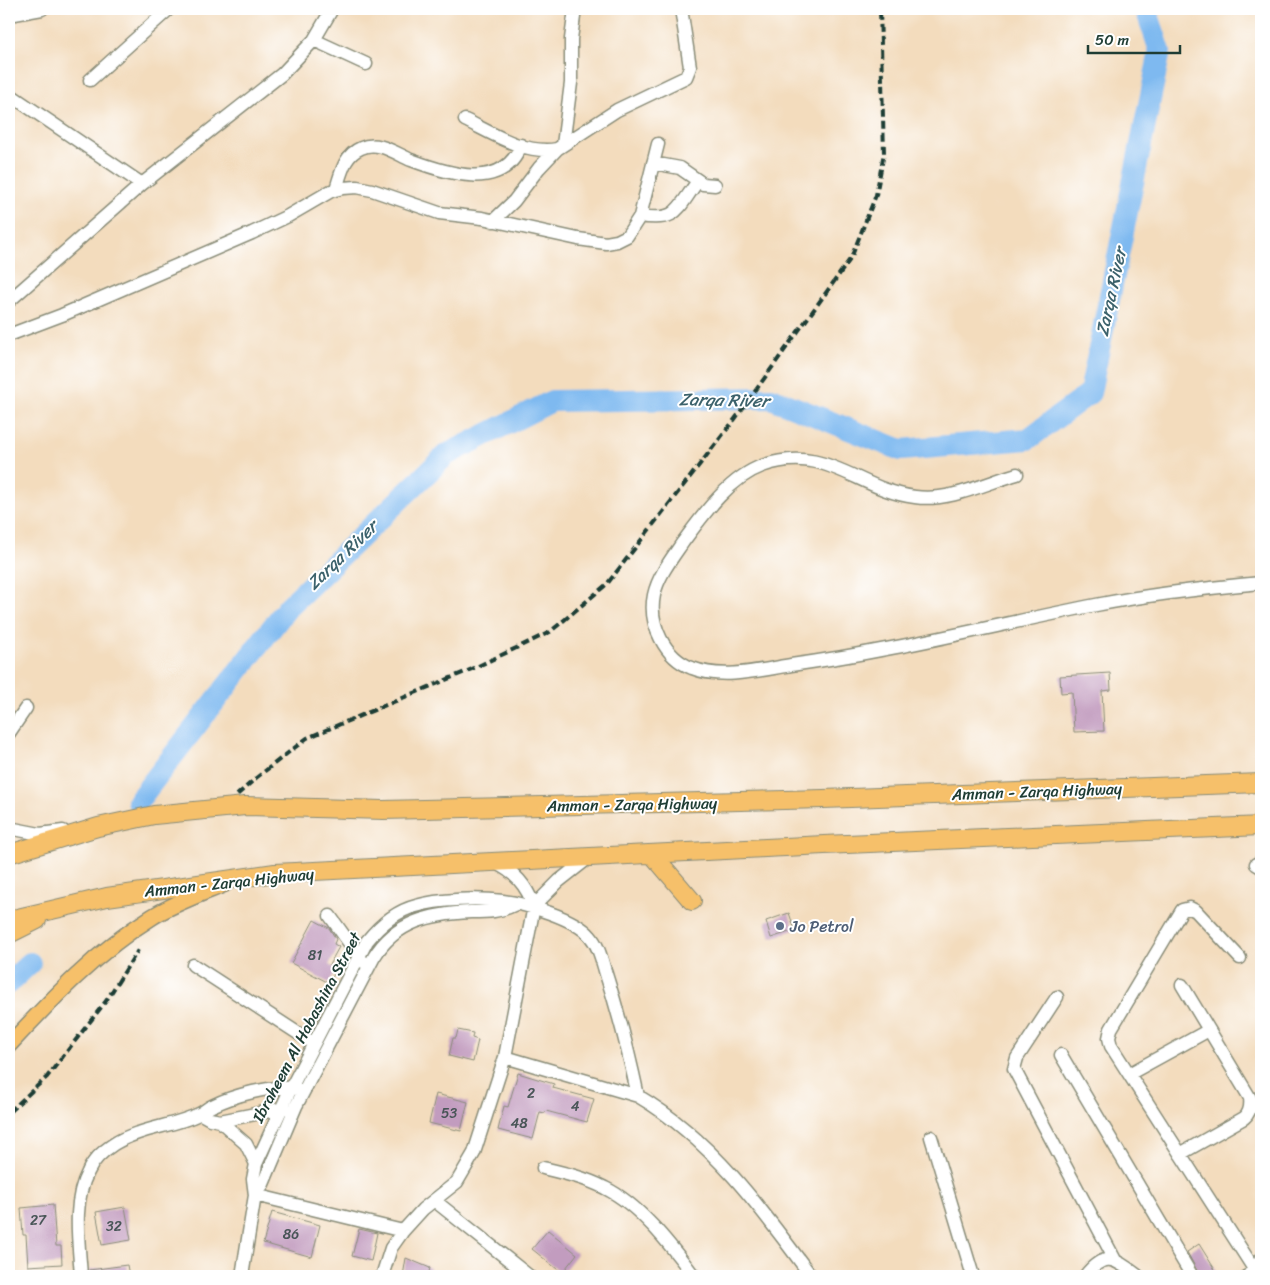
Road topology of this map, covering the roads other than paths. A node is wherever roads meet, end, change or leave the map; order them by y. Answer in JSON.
{"nodes":[{"id":1,"x":42,"y":9,"type":"edge"},
{"id":2,"x":169,"y":9,"type":"edge"},
{"id":3,"x":332,"y":9,"type":"edge"},
{"id":4,"x":575,"y":9,"type":"edge"},
{"id":5,"x":9,"y":15,"type":"edge"},
{"id":6,"x":682,"y":15,"type":"dead end"},
{"id":7,"x":314,"y":40,"type":"junction"},
{"id":8,"x":366,"y":64,"type":"dead end"},
{"id":9,"x":90,"y":80,"type":"dead end"},
{"id":10,"x":9,"y":94,"type":"edge"},
{"id":11,"x":465,"y":120,"type":"dead end"},
{"id":12,"x":658,"y":144,"type":"dead end"},
{"id":13,"x":521,"y":145,"type":"junction"},
{"id":14,"x":560,"y":147,"type":"junction"},
{"id":15,"x":653,"y":163,"type":"junction"},
{"id":16,"x":698,"y":181,"type":"junction"},
{"id":17,"x":142,"y":184,"type":"junction"},
{"id":18,"x":715,"y":185,"type":"dead end"},
{"id":19,"x":336,"y":189,"type":"junction"},
{"id":20,"x":640,"y":216,"type":"junction"},
{"id":21,"x":493,"y":221,"type":"junction"},
{"id":22,"x":9,"y":301,"type":"edge"},
{"id":23,"x":9,"y":336,"type":"edge"},
{"id":24,"x":1017,"y":474,"type":"dead end"},
{"id":25,"x":1261,"y":582,"type":"edge"},
{"id":26,"x":26,"y":708,"type":"dead end"},
{"id":27,"x":9,"y":733,"type":"edge"},
{"id":28,"x":1261,"y":784,"type":"edge"},
{"id":29,"x":1261,"y":826,"type":"edge"},
{"id":30,"x":98,"y":827,"type":"junction"},
{"id":31,"x":9,"y":828,"type":"edge"},
{"id":32,"x":9,"y":854,"type":"edge"},
{"id":33,"x":652,"y":854,"type":"junction"},
{"id":34,"x":587,"y":859,"type":"junction"},
{"id":35,"x":494,"y":862,"type":"junction"},
{"id":36,"x":242,"y":877,"type":"junction"},
{"id":37,"x":692,"y":901,"type":"dead end"},
{"id":38,"x":516,"y":904,"type":"junction"},
{"id":39,"x":64,"y":907,"type":"junction"},
{"id":40,"x":534,"y":907,"type":"junction"},
{"id":41,"x":330,"y":916,"type":"dead end"},
{"id":42,"x":9,"y":920,"type":"edge"},
{"id":43,"x":9,"y":934,"type":"edge"},
{"id":44,"x":358,"y":957,"type":"junction"},
{"id":45,"x":1240,"y":958,"type":"dead end"},
{"id":46,"x":193,"y":965,"type":"dead end"},
{"id":47,"x":369,"y":968,"type":"junction"},
{"id":48,"x":1182,"y":986,"type":"dead end"},
{"id":49,"x":1057,"y":996,"type":"dead end"},
{"id":50,"x":1209,"y":1030,"type":"junction"},
{"id":51,"x":313,"y":1044,"type":"junction"},
{"id":52,"x":9,"y":1045,"type":"edge"},
{"id":53,"x":1062,"y":1055,"type":"dead end"},
{"id":54,"x":505,"y":1057,"type":"junction"},
{"id":55,"x":1129,"y":1074,"type":"junction"},
{"id":56,"x":290,"y":1088,"type":"junction"},
{"id":57,"x":304,"y":1091,"type":"junction"},
{"id":58,"x":638,"y":1096,"type":"junction"},
{"id":59,"x":296,"y":1106,"type":"junction"},
{"id":60,"x":280,"y":1109,"type":"junction"},
{"id":61,"x":201,"y":1114,"type":"junction"},
{"id":62,"x":220,"y":1121,"type":"junction"},
{"id":63,"x":930,"y":1138,"type":"dead end"},
{"id":64,"x":1180,"y":1154,"type":"junction"},
{"id":65,"x":256,"y":1164,"type":"junction"},
{"id":66,"x":543,"y":1168,"type":"dead end"},
{"id":67,"x":255,"y":1195,"type":"junction"},
{"id":68,"x":435,"y":1201,"type":"junction"},
{"id":69,"x":402,"y":1231,"type":"junction"},
{"id":70,"x":1115,"y":1260,"type":"junction"},
{"id":71,"x":1255,"y":1268,"type":"edge"},
{"id":72,"x":81,"y":1276,"type":"edge"},
{"id":73,"x":242,"y":1276,"type":"edge"},
{"id":74,"x":382,"y":1276,"type":"edge"},
{"id":75,"x":529,"y":1276,"type":"edge"},
{"id":76,"x":694,"y":1276,"type":"edge"},
{"id":77,"x":811,"y":1276,"type":"edge"},
{"id":78,"x":973,"y":1276,"type":"edge"},
{"id":79,"x":1085,"y":1276,"type":"edge"},
{"id":80,"x":1138,"y":1276,"type":"edge"},
{"id":81,"x":1192,"y":1276,"type":"edge"}],
"edges":[{"from":1,"to":5,"type":"street"},
{"from":2,"to":9,"type":"street"},
{"from":3,"to":7,"type":"street"},
{"from":4,"to":14,"type":"street"},
{"from":6,"to":14,"type":"street"},
{"from":7,"to":8,"type":"street"},
{"from":7,"to":17,"type":"street"},
{"from":10,"to":17,"type":"street"},
{"from":11,"to":13,"type":"street"},
{"from":12,"to":15,"type":"street"},
{"from":13,"to":14,"type":"street"},
{"from":13,"to":19,"type":"street"},
{"from":14,"to":21,"type":"street"},
{"from":15,"to":16,"type":"street"},
{"from":15,"to":20,"type":"street"},
{"from":16,"to":18,"type":"street"},
{"from":16,"to":20,"type":"street"},
{"from":17,"to":22,"type":"street"},
{"from":19,"to":21,"type":"street"},
{"from":19,"to":23,"type":"street"},
{"from":20,"to":21,"type":"street"},
{"from":24,"to":25,"type":"street"},
{"from":26,"to":27,"type":"street"},
{"from":28,"to":30,"type":"highway","name":"Amman - Zarqa Highway"},
{"from":29,"to":33,"type":"highway","name":"Amman - Zarqa Highway"},
{"from":30,"to":31,"type":"street"},
{"from":30,"to":32,"type":"highway","name":"Amman - Zarqa Highway"},
{"from":33,"to":34,"type":"highway","name":"Amman - Zarqa Highway"},
{"from":33,"to":37,"type":"highway"},
{"from":34,"to":35,"type":"highway","name":"Amman - Zarqa Highway"},
{"from":34,"to":40,"type":"street"},
{"from":35,"to":36,"type":"highway","name":"Amman - Zarqa Highway"},
{"from":35,"to":40,"type":"street"},
{"from":36,"to":39,"type":"highway","name":"Amman - Zarqa Highway"},
{"from":36,"to":52,"type":"main road"},
{"from":38,"to":40,"type":"street","name":"Ibraheem Al Habashina Street"},
{"from":38,"to":44,"type":"street","name":"Ibraheem Al Habashina Street"},
{"from":38,"to":47,"type":"street","name":"Ibraheem Al Habashina Street"},
{"from":39,"to":42,"type":"highway","name":"Amman - Zarqa Highway"},
{"from":39,"to":43,"type":"highway"},
{"from":40,"to":54,"type":"street"},
{"from":40,"to":58,"type":"street","name":"Ibraheem Al Habashina Street"},
{"from":41,"to":44,"type":"street"},
{"from":44,"to":47,"type":"street"},
{"from":44,"to":51,"type":"street","name":"Ibraheem Al Habashina Street"},
{"from":45,"to":55,"type":"street"},
{"from":46,"to":51,"type":"street"},
{"from":47,"to":57,"type":"street","name":"Ibraheem Al Habashina Street"},
{"from":48,"to":50,"type":"street"},
{"from":49,"to":70,"type":"street"},
{"from":50,"to":55,"type":"street"},
{"from":50,"to":64,"type":"street"},
{"from":51,"to":56,"type":"street","name":"Ibraheem Al Habashina Street"},
{"from":53,"to":81,"type":"street"},
{"from":54,"to":58,"type":"street"},
{"from":54,"to":68,"type":"street"},
{"from":55,"to":64,"type":"street"},
{"from":56,"to":57,"type":"street"},
{"from":56,"to":60,"type":"street","name":"Ibraheem Al Habashina Street"},
{"from":56,"to":61,"type":"street"},
{"from":57,"to":59,"type":"street","name":"Ibraheem Al Habashina Street"},
{"from":58,"to":77,"type":"street"},
{"from":59,"to":60,"type":"street"},
{"from":59,"to":67,"type":"street","name":"Ibraheem Al Habashina Street"},
{"from":60,"to":62,"type":"street"},
{"from":60,"to":65,"type":"street","name":"Ibraheem Al Habashina Street"},
{"from":61,"to":62,"type":"street"},
{"from":61,"to":72,"type":"street"},
{"from":62,"to":65,"type":"street"},
{"from":63,"to":78,"type":"street"},
{"from":64,"to":71,"type":"street"},
{"from":65,"to":67,"type":"street","name":"Ibraheem Al Habashina Street"},
{"from":66,"to":76,"type":"street"},
{"from":67,"to":69,"type":"street"},
{"from":67,"to":73,"type":"street","name":"Ibraheem Al Habashina Street"},
{"from":68,"to":69,"type":"street"},
{"from":68,"to":75,"type":"street"},
{"from":69,"to":74,"type":"street"},
{"from":70,"to":79,"type":"street"},
{"from":70,"to":80,"type":"street"}]}
